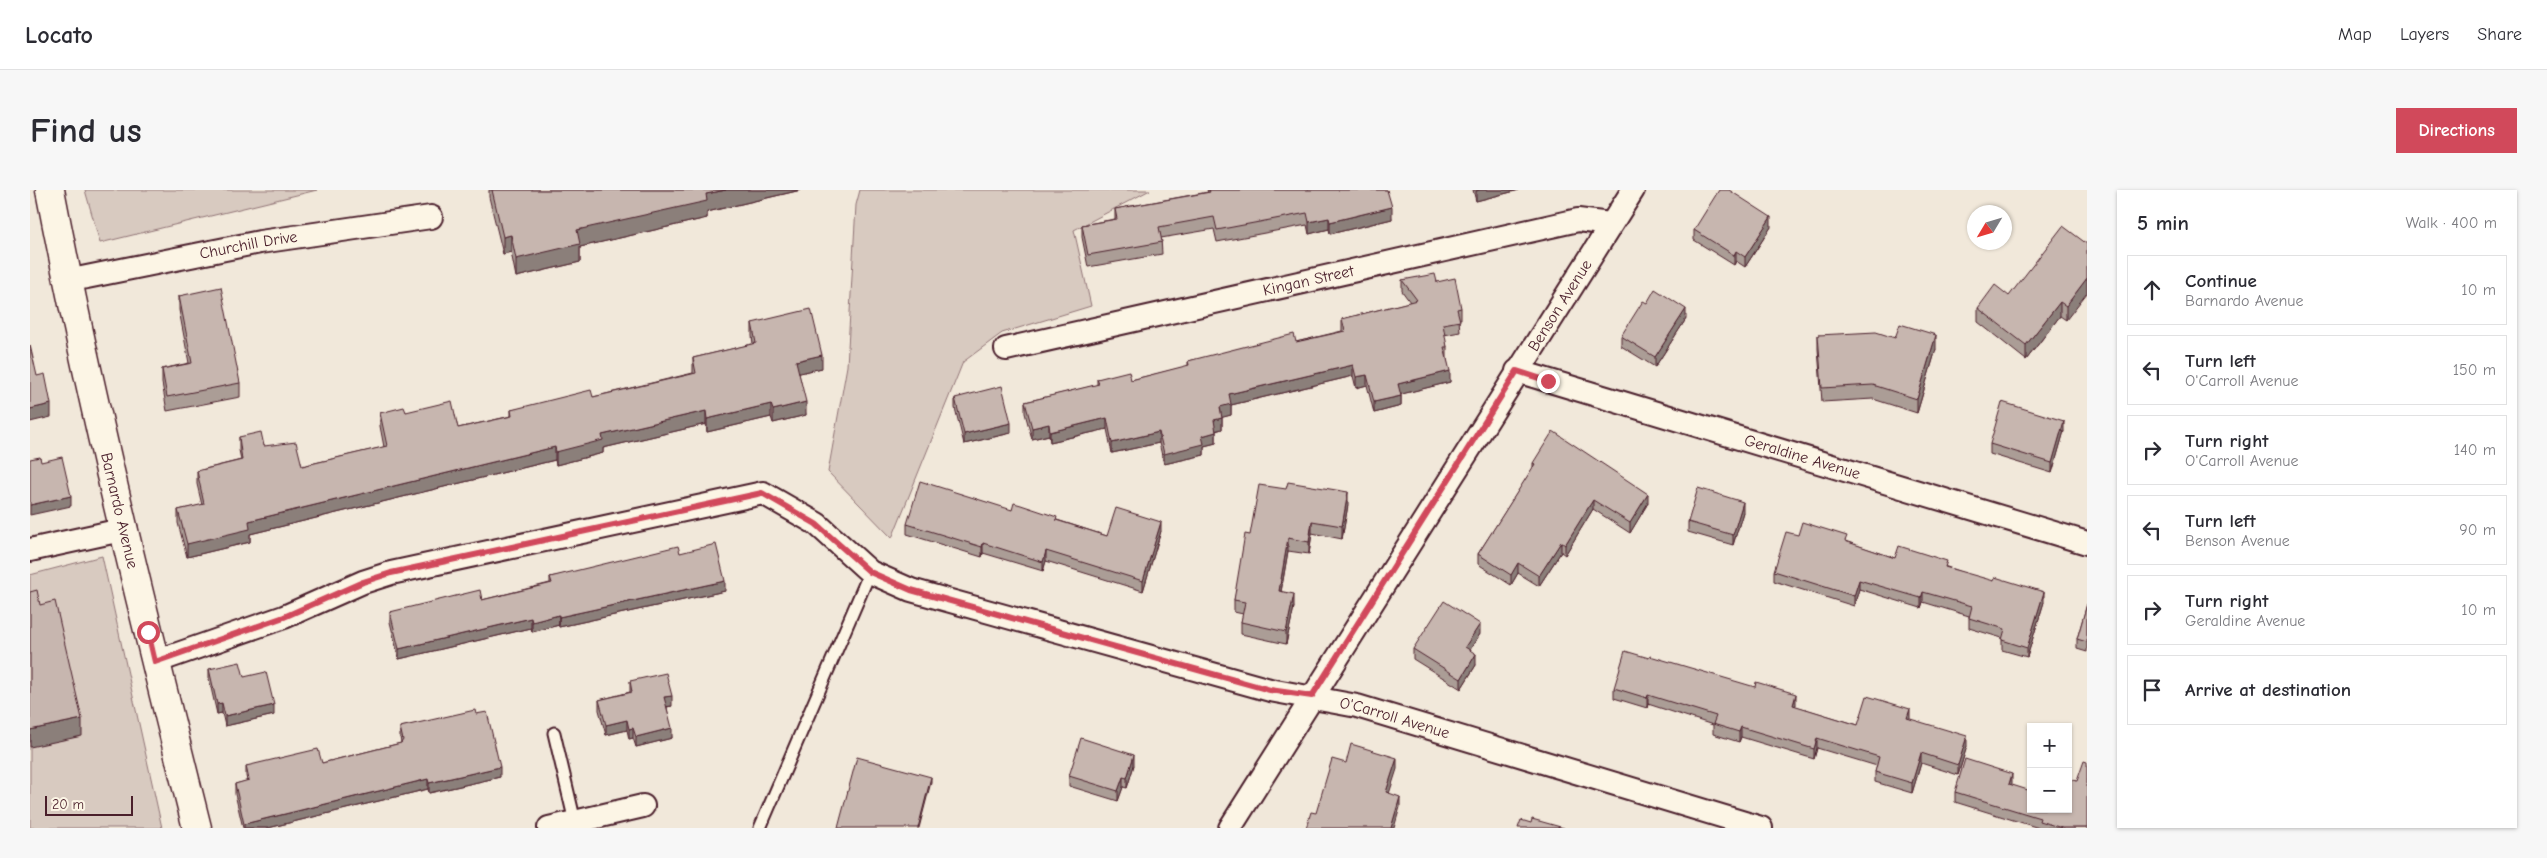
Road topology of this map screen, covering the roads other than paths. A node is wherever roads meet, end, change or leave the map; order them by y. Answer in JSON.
{"nodes":[{"id":1,"x":50,"y":190,"type":"edge"},
{"id":2,"x":1633,"y":190,"type":"edge"},
{"id":3,"x":431,"y":217,"type":"dead end"},
{"id":4,"x":1610,"y":224,"type":"junction"},
{"id":5,"x":66,"y":281,"type":"junction"},
{"id":6,"x":1006,"y":349,"type":"dead end"},
{"id":7,"x":1517,"y":371,"type":"junction"},
{"id":8,"x":126,"y":529,"type":"junction"},
{"id":9,"x":2087,"y":543,"type":"edge"},
{"id":10,"x":30,"y":550,"type":"edge"},
{"id":11,"x":870,"y":572,"type":"junction"},
{"id":12,"x":155,"y":662,"type":"junction"},
{"id":13,"x":1312,"y":696,"type":"junction"},
{"id":14,"x":554,"y":733,"type":"dead end"},
{"id":15,"x":643,"y":806,"type":"dead end"},
{"id":16,"x":575,"y":822,"type":"junction"},
{"id":17,"x":197,"y":828,"type":"edge"},
{"id":18,"x":550,"y":828,"type":"edge"},
{"id":19,"x":760,"y":828,"type":"edge"},
{"id":20,"x":1230,"y":828,"type":"edge"},
{"id":21,"x":1761,"y":828,"type":"edge"}],
"edges":[{"from":1,"to":5,"type":"street","name":"Barnardo Avenue"},
{"from":2,"to":4,"type":"street","name":"Benson Avenue"},
{"from":3,"to":5,"type":"street","name":"Churchill Drive"},
{"from":4,"to":6,"type":"street","name":"Kingan Street"},
{"from":4,"to":7,"type":"street","name":"Benson Avenue"},
{"from":5,"to":8,"type":"street","name":"Barnardo Avenue"},
{"from":7,"to":9,"type":"street","name":"Geraldine Avenue"},
{"from":7,"to":13,"type":"street","name":"Benson Avenue"},
{"from":8,"to":10,"type":"street"},
{"from":8,"to":12,"type":"street","name":"Barnardo Avenue"},
{"from":11,"to":12,"type":"street","name":"O'Carroll Avenue"},
{"from":11,"to":13,"type":"street","name":"O'Carroll Avenue"},
{"from":11,"to":19,"type":"lane"},
{"from":12,"to":17,"type":"street","name":"Barnardo Avenue"},
{"from":13,"to":20,"type":"street","name":"Benson Avenue"},
{"from":13,"to":21,"type":"street","name":"O'Carroll Avenue"},
{"from":14,"to":16,"type":"lane"},
{"from":15,"to":16,"type":"street"},
{"from":16,"to":18,"type":"street"}]}
